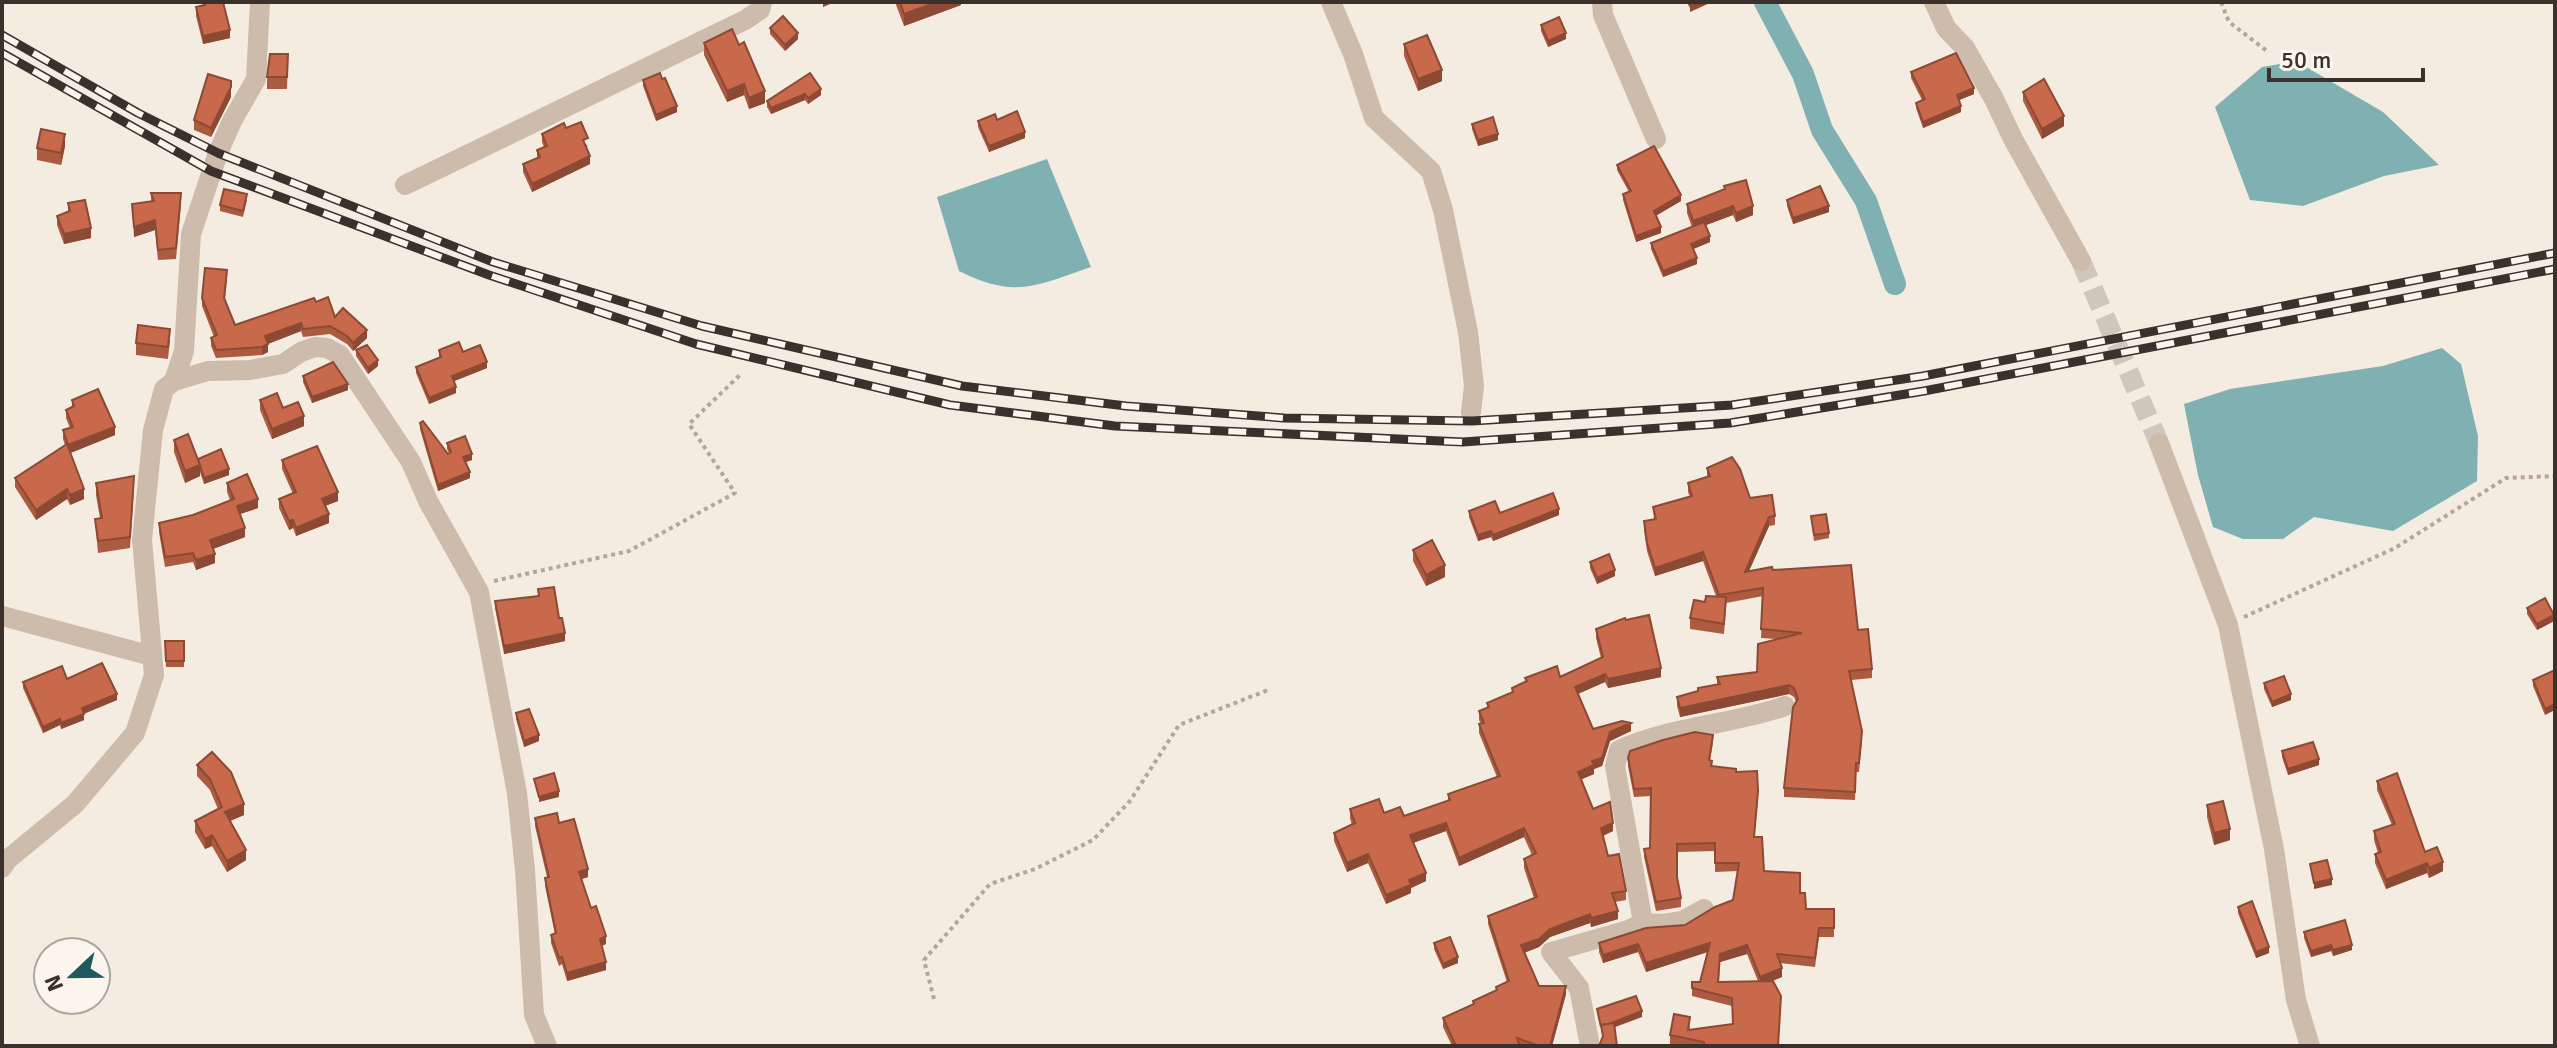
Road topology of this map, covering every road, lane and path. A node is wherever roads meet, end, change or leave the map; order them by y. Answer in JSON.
{"nodes":[{"id":1,"x":260,"y":2,"type":"edge"},
{"id":2,"x":762,"y":2,"type":"edge"},
{"id":3,"x":1331,"y":2,"type":"edge"},
{"id":4,"x":1602,"y":2,"type":"edge"},
{"id":5,"x":1934,"y":2,"type":"edge"},
{"id":6,"x":2221,"y":2,"type":"edge"},
{"id":7,"x":2267,"y":51,"type":"dead end"},
{"id":8,"x":1656,"y":139,"type":"dead end"},
{"id":9,"x":405,"y":185,"type":"dead end"},
{"id":10,"x":2081,"y":261,"type":"tunnel mouth"},
{"id":11,"x":741,"y":374,"type":"dead end"},
{"id":12,"x":174,"y":381,"type":"junction"},
{"id":13,"x":1471,"y":412,"type":"dead end"},
{"id":14,"x":2159,"y":443,"type":"tunnel mouth"},
{"id":15,"x":2555,"y":476,"type":"edge"},
{"id":16,"x":476,"y":586,"type":"junction"},
{"id":17,"x":2,"y":616,"type":"edge"},
{"id":18,"x":2228,"y":625,"type":"junction"},
{"id":19,"x":152,"y":656,"type":"junction"},
{"id":20,"x":1268,"y":690,"type":"dead end"},
{"id":21,"x":1785,"y":706,"type":"dead end"},
{"id":22,"x":2,"y":868,"type":"edge"},
{"id":23,"x":1704,"y":909,"type":"edge"},
{"id":24,"x":1643,"y":923,"type":"junction"},
{"id":25,"x":934,"y":999,"type":"dead end"},
{"id":26,"x":547,"y":1046,"type":"edge"},
{"id":27,"x":1590,"y":1046,"type":"edge"},
{"id":28,"x":2310,"y":1046,"type":"edge"}],
"edges":[{"from":1,"to":12,"type":"street"},
{"from":2,"to":9,"type":"street"},
{"from":3,"to":13,"type":"street"},
{"from":4,"to":8,"type":"street"},
{"from":5,"to":10,"type":"street"},
{"from":6,"to":7,"type":"path"},
{"from":11,"to":16,"type":"path"},
{"from":12,"to":16,"type":"street"},
{"from":12,"to":19,"type":"street"},
{"from":14,"to":18,"type":"street"},
{"from":15,"to":18,"type":"path"},
{"from":16,"to":26,"type":"street"},
{"from":17,"to":19,"type":"street"},
{"from":18,"to":28,"type":"street"},
{"from":19,"to":22,"type":"street"},
{"from":20,"to":25,"type":"path"},
{"from":21,"to":24,"type":"street"},
{"from":23,"to":24,"type":"street"},
{"from":24,"to":27,"type":"street"}]}
